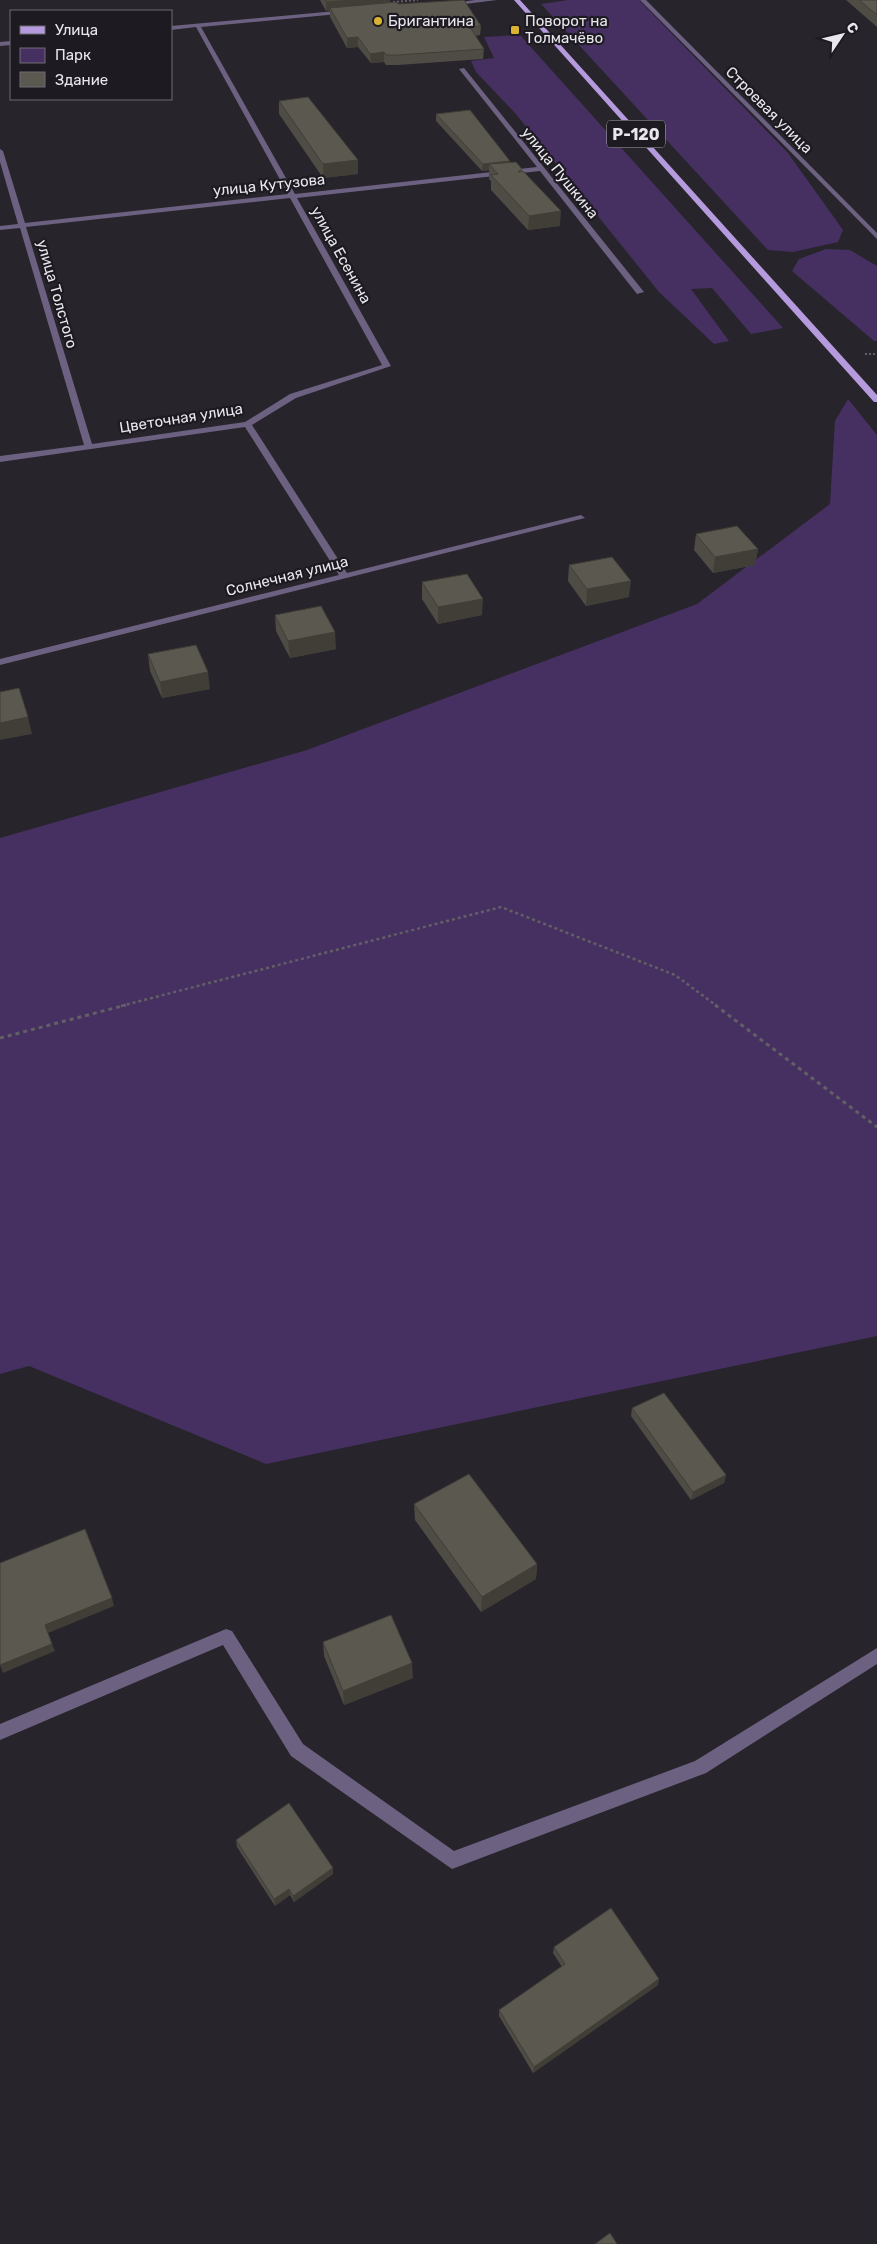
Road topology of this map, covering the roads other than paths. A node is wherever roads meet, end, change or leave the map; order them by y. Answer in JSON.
{"nodes":[{"id":1,"x":494,"y":0,"type":"edge"},
{"id":2,"x":517,"y":0,"type":"edge"},
{"id":3,"x":642,"y":0,"type":"edge"},
{"id":4,"x":438,"y":4,"type":"edge"},
{"id":5,"x":354,"y":12,"type":"edge"},
{"id":6,"x":198,"y":26,"type":"junction"},
{"id":7,"x":172,"y":28,"type":"edge"},
{"id":8,"x":462,"y":69,"type":"dead end"},
{"id":9,"x":0,"y":151,"type":"edge"},
{"id":10,"x":540,"y":169,"type":"junction"},
{"id":11,"x":293,"y":196,"type":"junction"},
{"id":12,"x":22,"y":225,"type":"junction"},
{"id":13,"x":0,"y":228,"type":"edge"},
{"id":14,"x":877,"y":237,"type":"edge"},
{"id":15,"x":640,"y":292,"type":"dead end"},
{"id":16,"x":386,"y":366,"type":"joint"},
{"id":17,"x":877,"y":400,"type":"edge"},
{"id":18,"x":247,"y":424,"type":"junction"},
{"id":19,"x":88,"y":445,"type":"junction"},
{"id":20,"x":0,"y":459,"type":"edge"},
{"id":21,"x":581,"y":518,"type":"dead end"},
{"id":22,"x":344,"y":576,"type":"junction"},
{"id":23,"x":0,"y":662,"type":"edge"},
{"id":24,"x":877,"y":1655,"type":"edge"},
{"id":25,"x":0,"y":1732,"type":"edge"}],
"edges":[{"from":1,"to":4,"type":"street"},
{"from":2,"to":17,"type":"main road","number":"Р-120"},
{"from":3,"to":14,"type":"street","name":"Строевая улица"},
{"from":5,"to":6,"type":"street"},
{"from":6,"to":7,"type":"street"},
{"from":6,"to":11,"type":"street","name":"улица Есенина"},
{"from":8,"to":10,"type":"street","name":"улица Пушкина"},
{"from":9,"to":12,"type":"street","name":"улица Толстого"},
{"from":10,"to":11,"type":"street","name":"улица Кутузова"},
{"from":10,"to":15,"type":"street","name":"улица Пушкина"},
{"from":11,"to":12,"type":"street","name":"улица Кутузова"},
{"from":11,"to":16,"type":"street","name":"улица Есенина"},
{"from":12,"to":13,"type":"street","name":"улица Кутузова"},
{"from":12,"to":19,"type":"street","name":"улица Толстого"},
{"from":16,"to":18,"type":"street","name":"Цветочная улица"},
{"from":18,"to":19,"type":"street","name":"Цветочная улица"},
{"from":18,"to":22,"type":"street"},
{"from":19,"to":20,"type":"street","name":"Цветочная улица"},
{"from":21,"to":22,"type":"street","name":"Солнечная улица"},
{"from":22,"to":23,"type":"street","name":"Солнечная улица"},
{"from":24,"to":25,"type":"street"}]}
